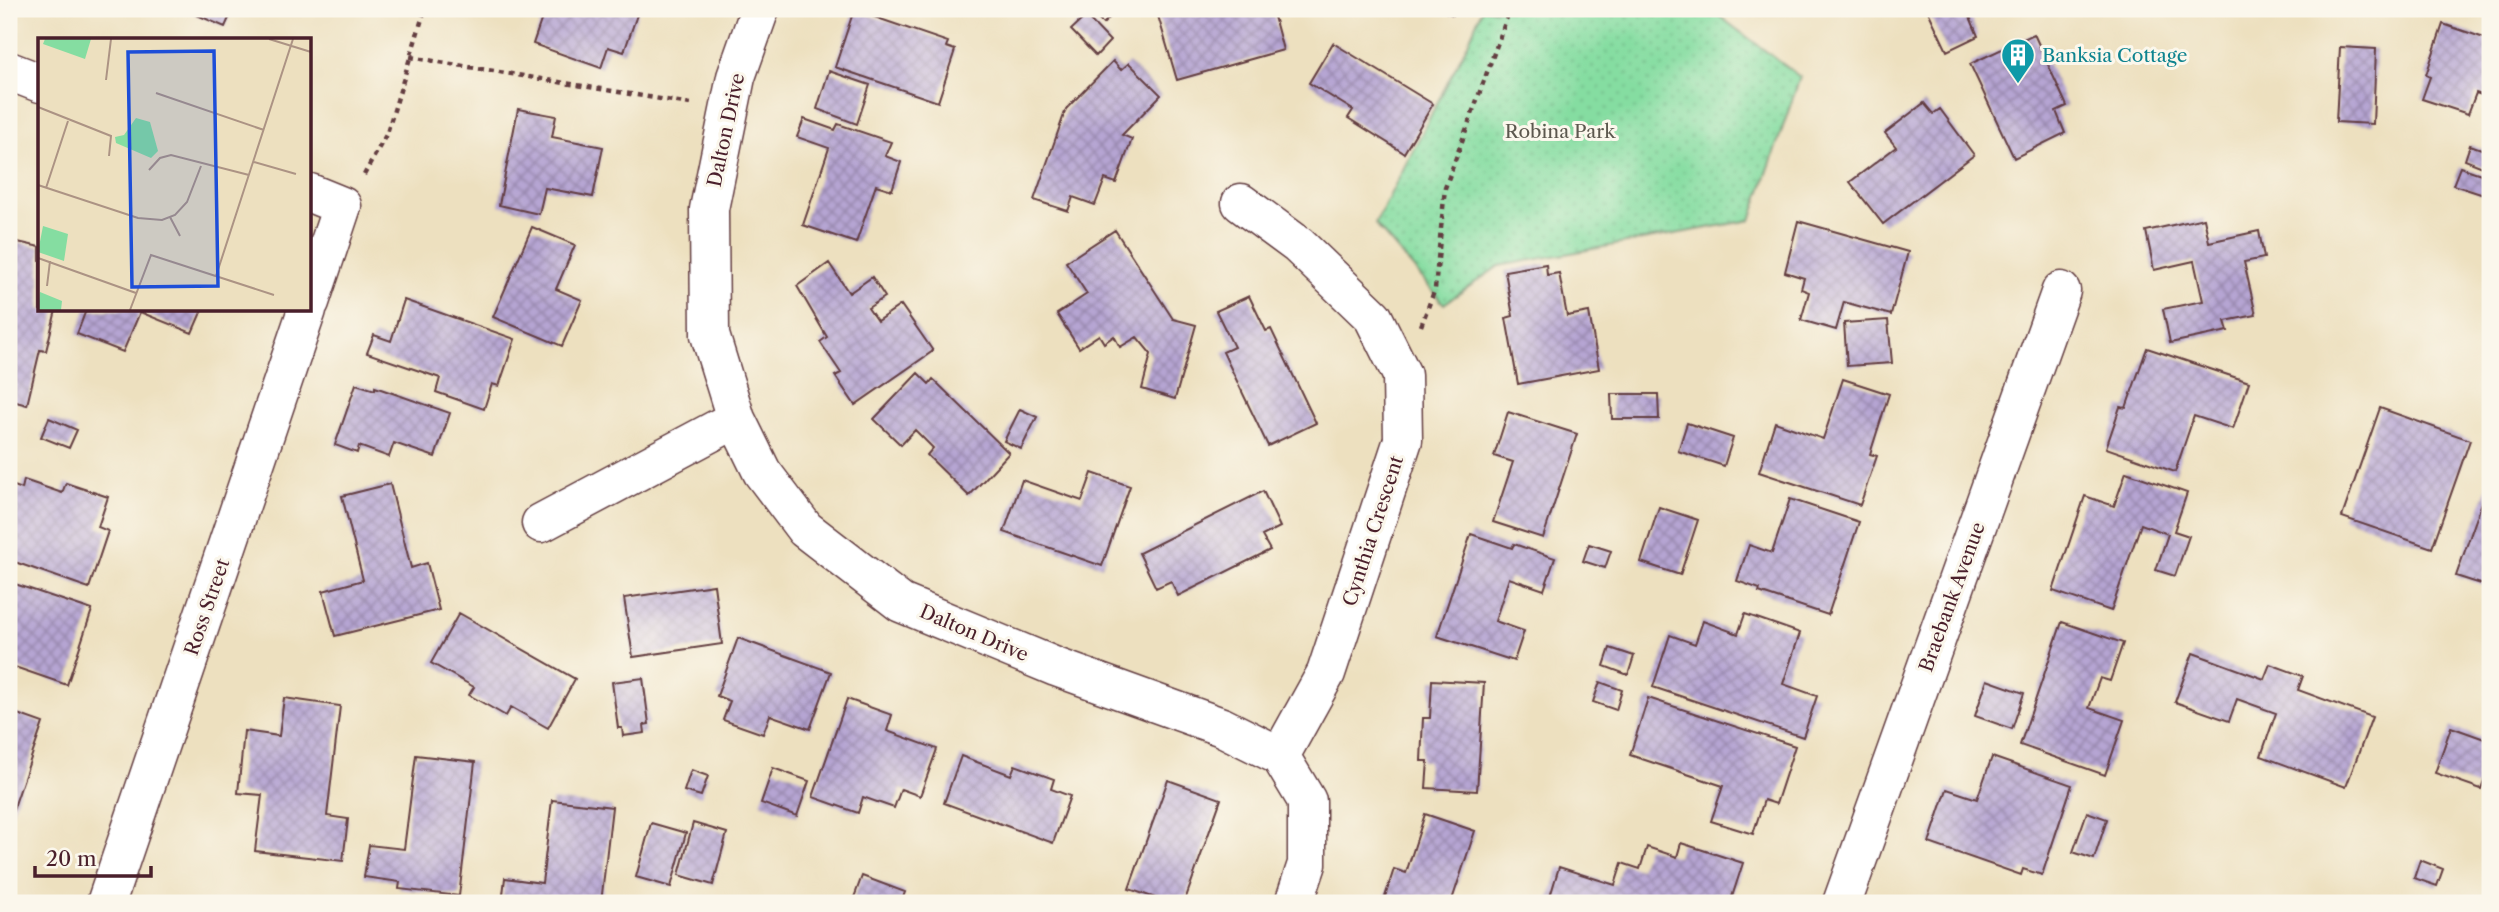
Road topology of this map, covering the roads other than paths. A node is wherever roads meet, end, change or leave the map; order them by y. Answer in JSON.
{"nodes":[{"id":1,"x":760,"y":9,"type":"edge"},
{"id":2,"x":9,"y":71,"type":"edge"},
{"id":3,"x":38,"y":82,"type":"edge"},
{"id":4,"x":326,"y":199,"type":"edge"},
{"id":5,"x":1241,"y":203,"type":"dead end"},
{"id":6,"x":312,"y":289,"type":"edge"},
{"id":7,"x":2061,"y":292,"type":"dead end"},
{"id":8,"x":306,"y":312,"type":"edge"},
{"id":9,"x":736,"y":419,"type":"junction"},
{"id":10,"x":541,"y":523,"type":"dead end"},
{"id":11,"x":1280,"y":757,"type":"junction"},
{"id":12,"x":114,"y":901,"type":"edge"},
{"id":13,"x":1294,"y":903,"type":"edge"},
{"id":14,"x":1842,"y":903,"type":"edge"}],
"edges":[{"from":1,"to":9,"type":"street","name":"Dalton Drive"},
{"from":2,"to":3,"type":"street"},
{"from":4,"to":6,"type":"street"},
{"from":5,"to":11,"type":"street","name":"Cynthia Crescent"},
{"from":7,"to":14,"type":"street","name":"Braebank Avenue"},
{"from":8,"to":12,"type":"street","name":"Ross Street"},
{"from":9,"to":10,"type":"street"},
{"from":9,"to":11,"type":"street","name":"Dalton Drive"},
{"from":11,"to":13,"type":"street"}]}
